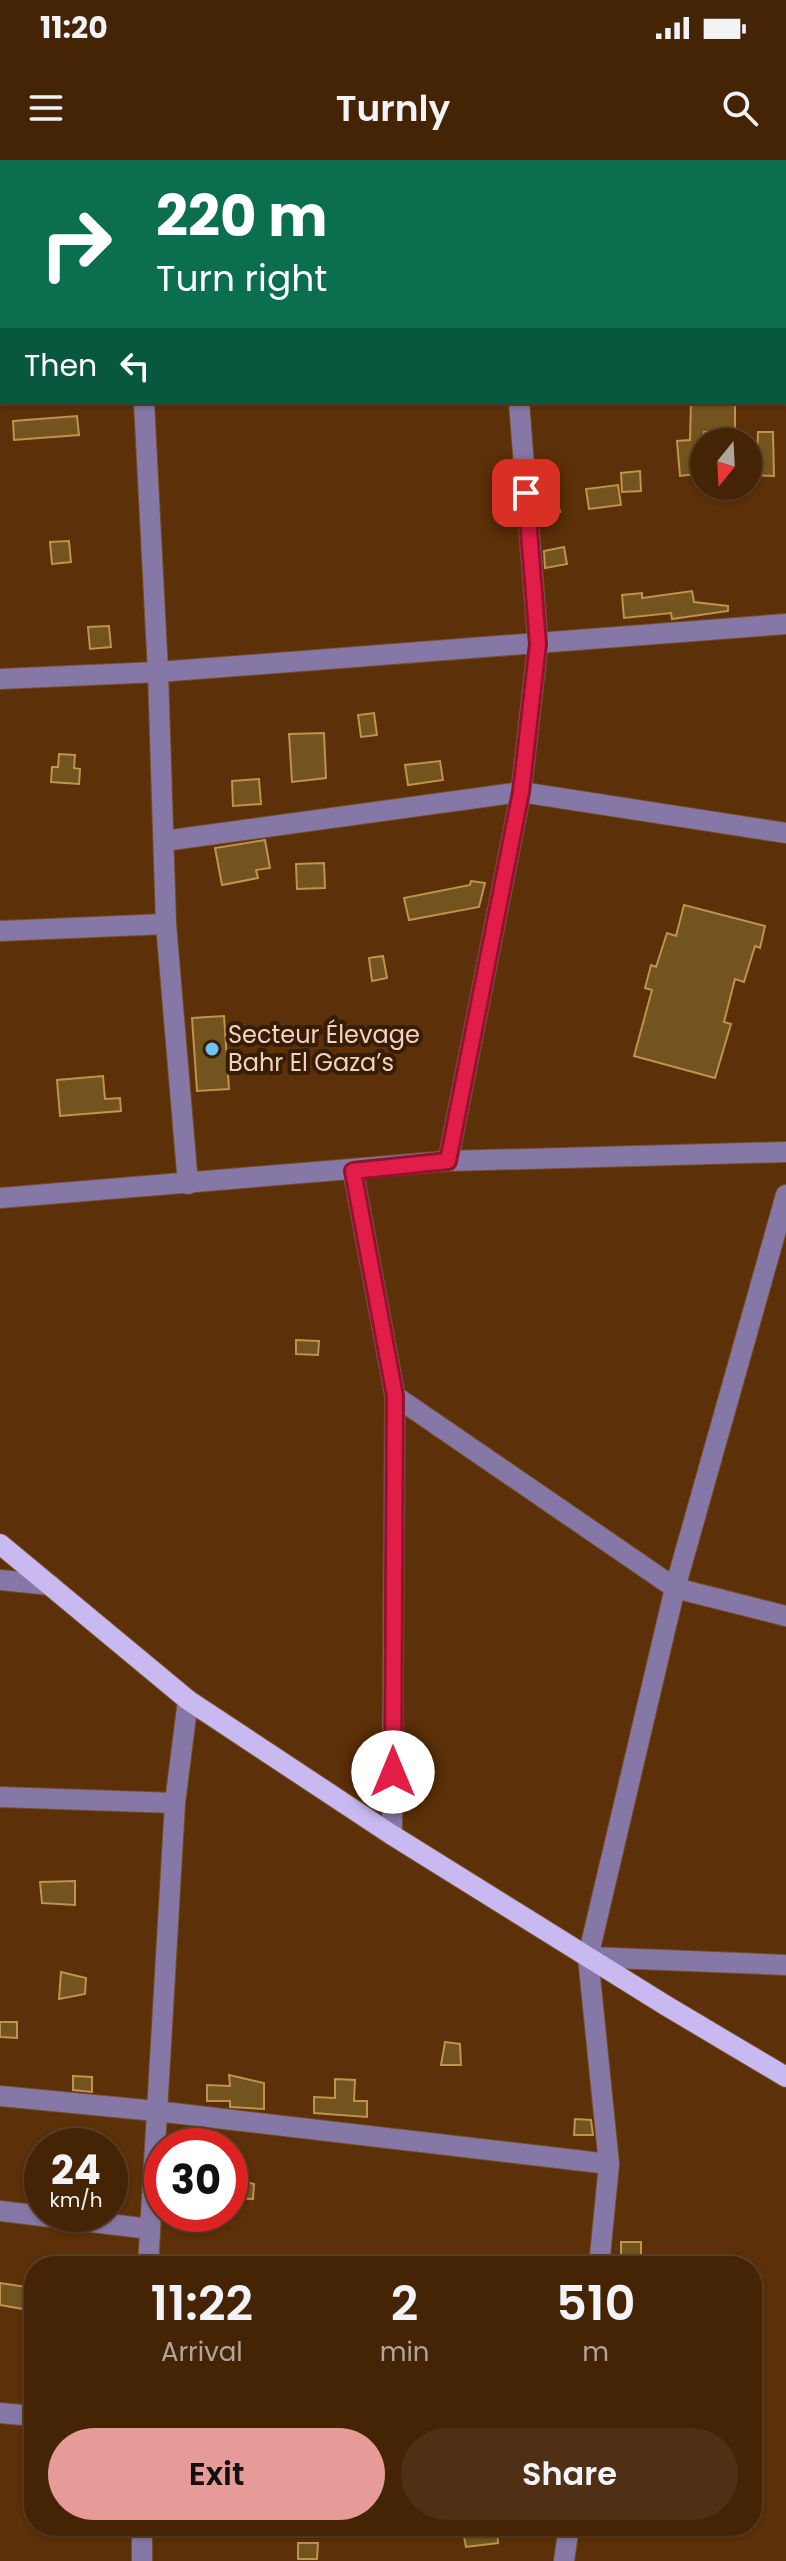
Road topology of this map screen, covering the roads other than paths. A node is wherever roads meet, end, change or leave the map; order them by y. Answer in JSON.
{"nodes":[{"id":1,"x":144,"y":404,"type":"edge"},
{"id":2,"x":519,"y":404,"type":"edge"},
{"id":3,"x":786,"y":624,"type":"edge"},
{"id":4,"x":538,"y":644,"type":"junction"},
{"id":5,"x":158,"y":672,"type":"junction"},
{"id":6,"x":0,"y":679,"type":"edge"},
{"id":7,"x":521,"y":792,"type":"junction"},
{"id":8,"x":786,"y":833,"type":"edge"},
{"id":9,"x":164,"y":841,"type":"junction"},
{"id":10,"x":166,"y":924,"type":"junction"},
{"id":11,"x":0,"y":931,"type":"edge"},
{"id":12,"x":786,"y":1152,"type":"edge"},
{"id":13,"x":448,"y":1161,"type":"junction"},
{"id":14,"x":353,"y":1171,"type":"junction"},
{"id":15,"x":188,"y":1184,"type":"junction"},
{"id":16,"x":786,"y":1195,"type":"edge"},
{"id":17,"x":0,"y":1198,"type":"edge"},
{"id":18,"x":395,"y":1396,"type":"junction"},
{"id":19,"x":0,"y":1544,"type":"edge"},
{"id":20,"x":0,"y":1580,"type":"edge"},
{"id":21,"x":50,"y":1585,"type":"junction"},
{"id":22,"x":675,"y":1588,"type":"junction"},
{"id":23,"x":786,"y":1616,"type":"edge"},
{"id":24,"x":188,"y":1700,"type":"junction"},
{"id":25,"x":0,"y":1797,"type":"edge"},
{"id":26,"x":175,"y":1803,"type":"junction"},
{"id":27,"x":392,"y":1835,"type":"junction"},
{"id":28,"x":588,"y":1957,"type":"junction"},
{"id":29,"x":786,"y":1965,"type":"edge"},
{"id":30,"x":786,"y":2077,"type":"edge"},
{"id":31,"x":0,"y":2096,"type":"edge"},
{"id":32,"x":156,"y":2111,"type":"junction"},
{"id":33,"x":155,"y":2128,"type":"edge"},
{"id":34,"x":609,"y":2164,"type":"junction"},
{"id":35,"x":0,"y":2211,"type":"edge"},
{"id":36,"x":144,"y":2228,"type":"edge"},
{"id":37,"x":150,"y":2232,"type":"edge"},
{"id":38,"x":149,"y":2256,"type":"edge"},
{"id":39,"x":600,"y":2256,"type":"edge"},
{"id":40,"x":0,"y":2413,"type":"edge"},
{"id":41,"x":24,"y":2415,"type":"edge"},
{"id":42,"x":142,"y":2536,"type":"edge"},
{"id":43,"x":568,"y":2536,"type":"edge"},
{"id":44,"x":142,"y":2561,"type":"edge"},
{"id":45,"x":564,"y":2561,"type":"edge"}],
"edges":[{"from":1,"to":5,"type":"street"},
{"from":2,"to":4,"type":"street"},
{"from":3,"to":4,"type":"street"},
{"from":4,"to":5,"type":"street"},
{"from":4,"to":7,"type":"street"},
{"from":5,"to":6,"type":"street"},
{"from":5,"to":9,"type":"street"},
{"from":7,"to":8,"type":"street"},
{"from":7,"to":9,"type":"street"},
{"from":7,"to":13,"type":"street"},
{"from":9,"to":10,"type":"street"},
{"from":10,"to":11,"type":"street"},
{"from":10,"to":15,"type":"street"},
{"from":12,"to":13,"type":"street"},
{"from":13,"to":14,"type":"street"},
{"from":14,"to":15,"type":"street"},
{"from":14,"to":18,"type":"street"},
{"from":15,"to":17,"type":"street"},
{"from":16,"to":22,"type":"street"},
{"from":18,"to":22,"type":"street"},
{"from":18,"to":27,"type":"street"},
{"from":19,"to":21,"type":"main road"},
{"from":20,"to":21,"type":"street"},
{"from":21,"to":24,"type":"main road"},
{"from":22,"to":23,"type":"street"},
{"from":22,"to":28,"type":"street"},
{"from":24,"to":26,"type":"street"},
{"from":24,"to":27,"type":"main road"},
{"from":25,"to":26,"type":"street"},
{"from":26,"to":32,"type":"street"},
{"from":27,"to":28,"type":"main road"},
{"from":28,"to":29,"type":"street"},
{"from":28,"to":30,"type":"main road"},
{"from":28,"to":34,"type":"street"},
{"from":31,"to":32,"type":"street"},
{"from":32,"to":33,"type":"street"},
{"from":32,"to":34,"type":"street"},
{"from":34,"to":39,"type":"street"},
{"from":35,"to":36,"type":"street"},
{"from":37,"to":38,"type":"street"},
{"from":40,"to":41,"type":"street"},
{"from":42,"to":44,"type":"street"},
{"from":43,"to":45,"type":"street"}]}
